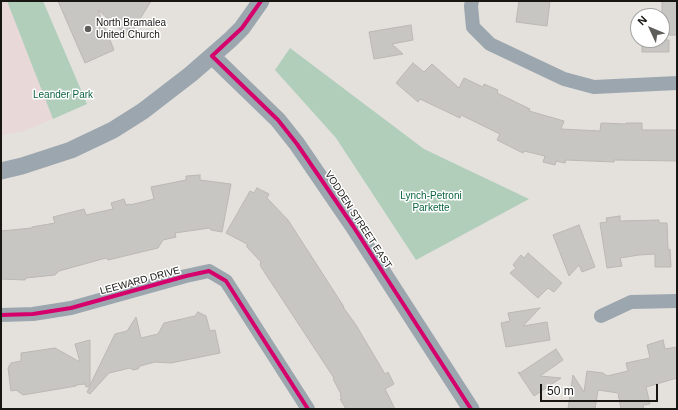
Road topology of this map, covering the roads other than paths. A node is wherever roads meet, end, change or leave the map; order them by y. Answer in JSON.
{"nodes":[{"id":1,"x":261,"y":1,"type":"edge"},
{"id":2,"x":472,"y":1,"type":"edge"},
{"id":3,"x":212,"y":56,"type":"junction"},
{"id":4,"x":677,"y":83,"type":"edge"},
{"id":5,"x":1,"y":171,"type":"edge"},
{"id":6,"x":677,"y":302,"type":"edge"},
{"id":7,"x":1,"y":315,"type":"edge"},
{"id":8,"x":601,"y":316,"type":"dead end"},
{"id":9,"x":308,"y":409,"type":"edge"},
{"id":10,"x":471,"y":409,"type":"edge"}],
"edges":[{"from":1,"to":3,"type":"street"},
{"from":2,"to":4,"type":"street"},
{"from":3,"to":5,"type":"street"},
{"from":3,"to":10,"type":"street","name":"VODDEN STREET EAST"},
{"from":6,"to":8,"type":"street"},
{"from":7,"to":9,"type":"street","name":"LEEWARD DRIVE"}]}
